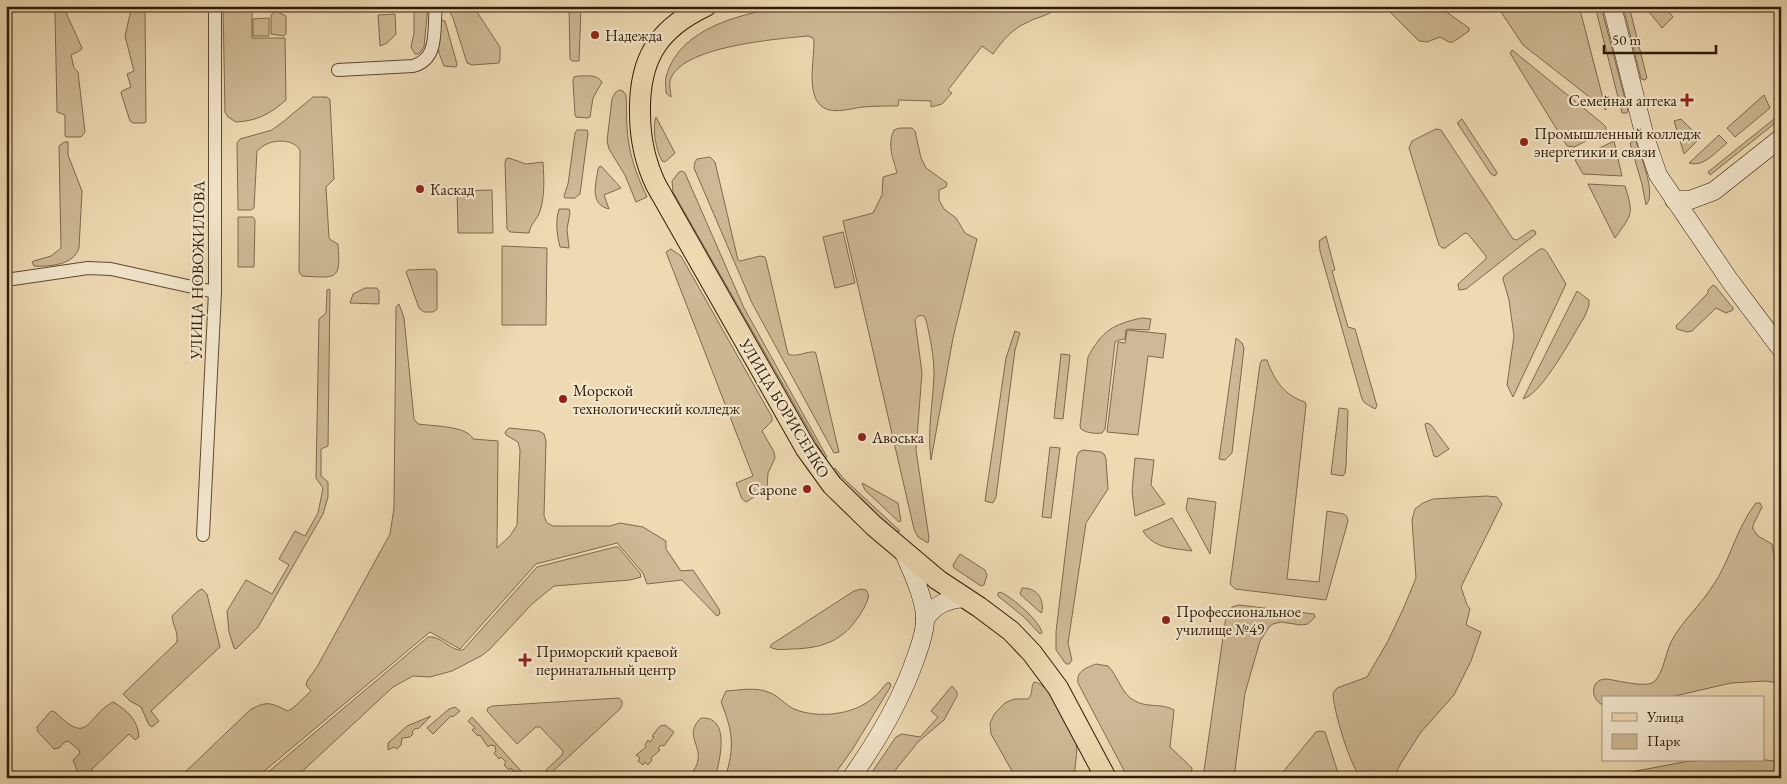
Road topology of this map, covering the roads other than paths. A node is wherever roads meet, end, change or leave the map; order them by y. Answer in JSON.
{"nodes":[{"id":1,"x":215,"y":6,"type":"edge"},
{"id":2,"x":436,"y":6,"type":"edge"},
{"id":3,"x":706,"y":6,"type":"edge"},
{"id":4,"x":1612,"y":6,"type":"edge"},
{"id":5,"x":338,"y":70,"type":"dead end"},
{"id":6,"x":1781,"y":138,"type":"edge"},
{"id":7,"x":1674,"y":200,"type":"junction"},
{"id":8,"x":6,"y":280,"type":"edge"},
{"id":9,"x":215,"y":292,"type":"junction"},
{"id":10,"x":1781,"y":349,"type":"edge"},
{"id":11,"x":203,"y":535,"type":"dead end"},
{"id":12,"x":903,"y":551,"type":"junction"},
{"id":13,"x":964,"y":598,"type":"junction"},
{"id":14,"x":925,"y":619,"type":"junction"},
{"id":15,"x":850,"y":778,"type":"edge"},
{"id":16,"x":1106,"y":778,"type":"edge"}],
"edges":[{"from":1,"to":9,"type":"street","name":"УЛИЦА НОВОЖИЛОВА"},
{"from":2,"to":5,"type":"street"},
{"from":3,"to":12,"type":"main road","name":"УЛИЦА БОРИСЕНКО"},
{"from":4,"to":7,"type":"main road"},
{"from":6,"to":7,"type":"main road"},
{"from":7,"to":10,"type":"main road"},
{"from":8,"to":9,"type":"street"},
{"from":9,"to":11,"type":"street","name":"УЛИЦА НОВОЖИЛОВА"},
{"from":12,"to":13,"type":"main road","name":"УЛИЦА БОРИСЕНКО"},
{"from":12,"to":14,"type":"main road"},
{"from":13,"to":14,"type":"main road"},
{"from":13,"to":16,"type":"main road","name":"УЛИЦА БОРИСЕНКО"},
{"from":14,"to":15,"type":"main road"}]}
